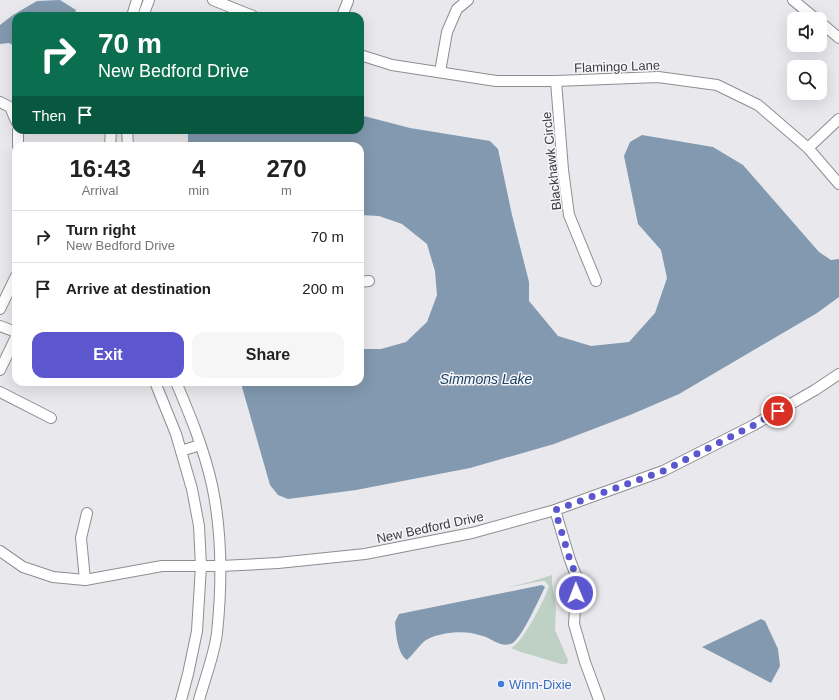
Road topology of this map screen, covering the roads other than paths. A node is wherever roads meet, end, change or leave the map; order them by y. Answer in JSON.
{"nodes":[{"id":1,"x":137,"y":0,"type":"edge"},
{"id":2,"x":149,"y":0,"type":"edge"},
{"id":3,"x":213,"y":0,"type":"edge"},
{"id":4,"x":468,"y":0,"type":"edge"},
{"id":5,"x":793,"y":0,"type":"edge"},
{"id":6,"x":348,"y":1,"type":"edge"},
{"id":7,"x":133,"y":12,"type":"edge"},
{"id":8,"x":144,"y":12,"type":"edge"},
{"id":9,"x":242,"y":12,"type":"edge"},
{"id":10,"x":344,"y":12,"type":"edge"},
{"id":11,"x":808,"y":12,"type":"edge"},
{"id":12,"x":827,"y":28,"type":"edge"},
{"id":13,"x":839,"y":38,"type":"edge"},
{"id":14,"x":364,"y":56,"type":"edge"},
{"id":15,"x":440,"y":72,"type":"junction"},
{"id":16,"x":556,"y":81,"type":"junction"},
{"id":17,"x":0,"y":102,"type":"edge"},
{"id":18,"x":12,"y":112,"type":"edge"},
{"id":19,"x":839,"y":119,"type":"edge"},
{"id":20,"x":808,"y":148,"type":"junction"},
{"id":21,"x":839,"y":184,"type":"edge"},
{"id":22,"x":596,"y":281,"type":"dead end"},
{"id":23,"x":12,"y":284,"type":"edge"},
{"id":24,"x":0,"y":309,"type":"edge"},
{"id":25,"x":0,"y":326,"type":"edge"},
{"id":26,"x":12,"y":330,"type":"edge"},
{"id":27,"x":12,"y":345,"type":"edge"},
{"id":28,"x":0,"y":370,"type":"edge"},
{"id":29,"x":839,"y":374,"type":"edge"},
{"id":30,"x":157,"y":386,"type":"edge"},
{"id":31,"x":178,"y":386,"type":"edge"},
{"id":32,"x":0,"y":392,"type":"edge"},
{"id":33,"x":51,"y":418,"type":"dead end"},
{"id":34,"x":200,"y":445,"type":"junction"},
{"id":35,"x":181,"y":451,"type":"junction"},
{"id":36,"x":555,"y":510,"type":"junction"},
{"id":37,"x":88,"y":513,"type":"dead end"},
{"id":38,"x":0,"y":551,"type":"edge"},
{"id":39,"x":201,"y":566,"type":"junction"},
{"id":40,"x":220,"y":566,"type":"junction"},
{"id":41,"x":85,"y":580,"type":"junction"},
{"id":42,"x":181,"y":700,"type":"edge"},
{"id":43,"x":199,"y":700,"type":"edge"},
{"id":44,"x":599,"y":700,"type":"edge"}],
"edges":[{"from":1,"to":7,"type":"street"},
{"from":2,"to":8,"type":"street"},
{"from":3,"to":9,"type":"street"},
{"from":4,"to":15,"type":"street"},
{"from":5,"to":11,"type":"street"},
{"from":6,"to":10,"type":"street"},
{"from":12,"to":13,"type":"street"},
{"from":14,"to":15,"type":"street","name":"Flamingo Lane"},
{"from":15,"to":16,"type":"street","name":"Flamingo Lane"},
{"from":16,"to":20,"type":"street","name":"Flamingo Lane"},
{"from":16,"to":22,"type":"street","name":"Blackhawk Circle"},
{"from":17,"to":18,"type":"street"},
{"from":19,"to":20,"type":"street"},
{"from":20,"to":21,"type":"street","name":"Flamingo Lane"},
{"from":23,"to":24,"type":"street"},
{"from":25,"to":26,"type":"street"},
{"from":27,"to":28,"type":"street"},
{"from":29,"to":36,"type":"street","name":"New Bedford Drive"},
{"from":30,"to":35,"type":"street"},
{"from":31,"to":34,"type":"street"},
{"from":32,"to":33,"type":"street"},
{"from":34,"to":35,"type":"street"},
{"from":34,"to":40,"type":"street"},
{"from":35,"to":39,"type":"street"},
{"from":36,"to":40,"type":"street","name":"New Bedford Drive"},
{"from":36,"to":44,"type":"street"},
{"from":37,"to":41,"type":"street"},
{"from":38,"to":41,"type":"street","name":"New Bedford Drive"},
{"from":39,"to":40,"type":"street","name":"New Bedford Drive"},
{"from":39,"to":41,"type":"street","name":"New Bedford Drive"},
{"from":39,"to":42,"type":"street"},
{"from":40,"to":43,"type":"street"}]}
